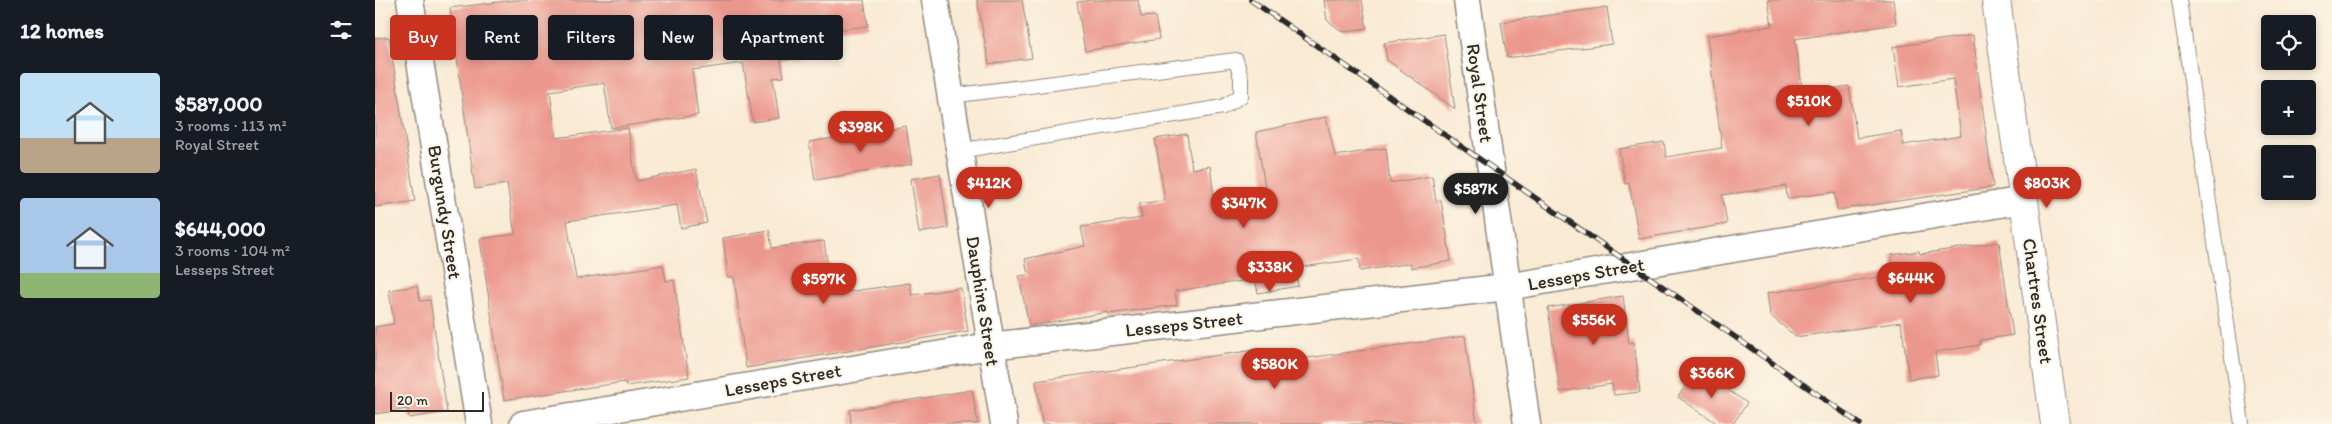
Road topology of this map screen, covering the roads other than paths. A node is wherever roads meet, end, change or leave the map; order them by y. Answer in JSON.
{"nodes":[{"id":1,"x":410,"y":0,"type":"edge"},
{"id":2,"x":935,"y":0,"type":"edge"},
{"id":3,"x":1467,"y":0,"type":"edge"},
{"id":4,"x":1996,"y":0,"type":"edge"},
{"id":5,"x":2179,"y":0,"type":"edge"},
{"id":6,"x":950,"y":96,"type":"junction"},
{"id":7,"x":959,"y":151,"type":"junction"},
{"id":8,"x":2024,"y":200,"type":"junction"},
{"id":9,"x":1507,"y":287,"type":"junction"},
{"id":10,"x":991,"y":346,"type":"junction"},
{"id":11,"x":479,"y":424,"type":"edge"},
{"id":12,"x":523,"y":424,"type":"edge"},
{"id":13,"x":1004,"y":424,"type":"edge"},
{"id":14,"x":1527,"y":424,"type":"edge"},
{"id":15,"x":2055,"y":424,"type":"edge"},
{"id":16,"x":2242,"y":424,"type":"edge"}],
"edges":[{"from":1,"to":11,"type":"street","name":"Burgundy Street"},
{"from":2,"to":6,"type":"street","name":"Dauphine Street"},
{"from":3,"to":9,"type":"street","name":"Royal Street"},
{"from":4,"to":8,"type":"street","name":"Chartres Street"},
{"from":5,"to":16,"type":"lane"},
{"from":6,"to":7,"type":"street","name":"Dauphine Street"},
{"from":6,"to":7,"type":"lane"},
{"from":7,"to":10,"type":"street","name":"Dauphine Street"},
{"from":8,"to":9,"type":"street","name":"Lesseps Street"},
{"from":8,"to":15,"type":"street","name":"Chartres Street"},
{"from":9,"to":10,"type":"street","name":"Lesseps Street"},
{"from":9,"to":14,"type":"street","name":"Royal Street"},
{"from":10,"to":12,"type":"street","name":"Lesseps Street"},
{"from":10,"to":13,"type":"street","name":"Dauphine Street"}]}
